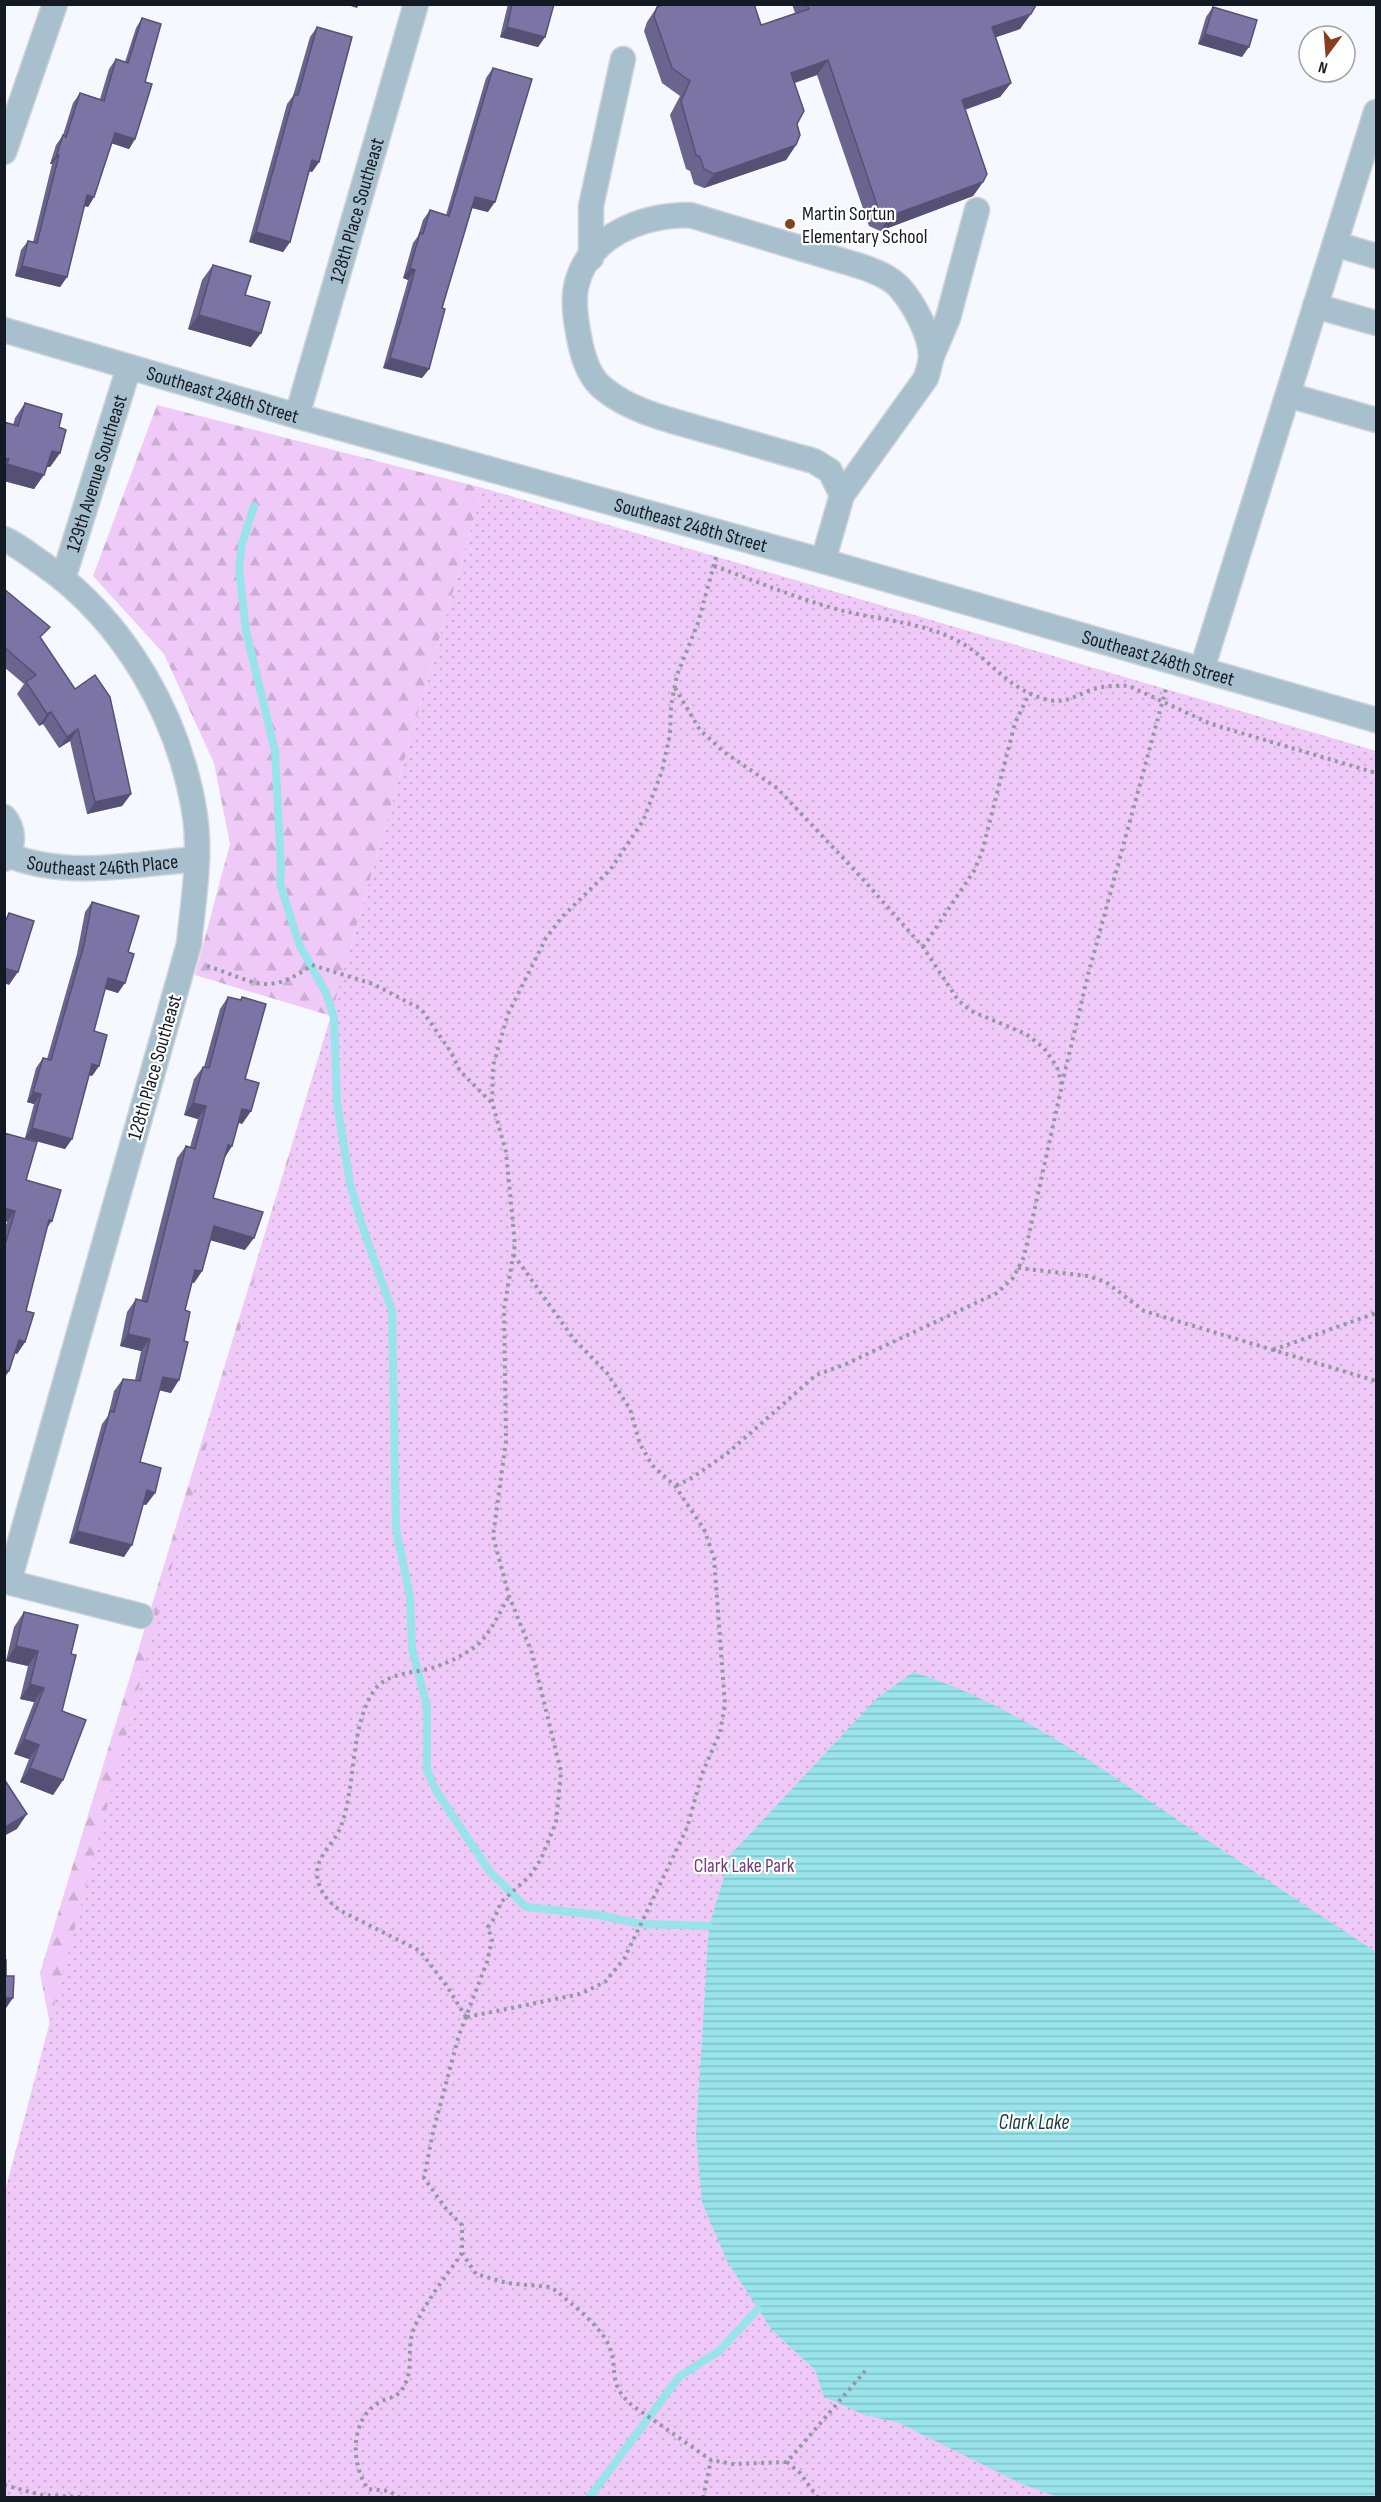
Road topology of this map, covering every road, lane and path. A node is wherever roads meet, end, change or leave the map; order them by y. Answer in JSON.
{"nodes":[{"id":1,"x":55,"y":4,"type":"edge"},
{"id":2,"x":416,"y":4,"type":"edge"},
{"id":3,"x":622,"y":59,"type":"dead end"},
{"id":4,"x":1377,"y":112,"type":"edge"},
{"id":5,"x":4,"y":152,"type":"edge"},
{"id":6,"x":977,"y":210,"type":"dead end"},
{"id":7,"x":1335,"y":244,"type":"junction"},
{"id":8,"x":1377,"y":256,"type":"edge"},
{"id":9,"x":591,"y":258,"type":"junction"},
{"id":10,"x":1316,"y":306,"type":"junction"},
{"id":11,"x":1377,"y":324,"type":"edge"},
{"id":12,"x":4,"y":330,"type":"edge"},
{"id":13,"x":932,"y":358,"type":"junction"},
{"id":14,"x":129,"y":367,"type":"junction"},
{"id":15,"x":1288,"y":395,"type":"junction"},
{"id":16,"x":297,"y":416,"type":"junction"},
{"id":17,"x":1377,"y":420,"type":"edge"},
{"id":18,"x":842,"y":495,"type":"junction"},
{"id":19,"x":722,"y":533,"type":"junction"},
{"id":20,"x":4,"y":540,"type":"edge"},
{"id":21,"x":823,"y":561,"type":"junction"},
{"id":22,"x":714,"y":567,"type":"junction"},
{"id":23,"x":63,"y":579,"type":"junction"},
{"id":24,"x":1173,"y":661,"type":"junction"},
{"id":25,"x":1202,"y":669,"type":"junction"},
{"id":26,"x":675,"y":687,"type":"junction"},
{"id":27,"x":1029,"y":694,"type":"junction"},
{"id":28,"x":1162,"y":700,"type":"junction"},
{"id":29,"x":1377,"y":720,"type":"edge"},
{"id":30,"x":1377,"y":773,"type":"edge"},
{"id":31,"x":4,"y":817,"type":"edge"},
{"id":32,"x":6,"y":857,"type":"edge"},
{"id":33,"x":197,"y":860,"type":"junction"},
{"id":34,"x":924,"y":947,"type":"junction"},
{"id":35,"x":185,"y":959,"type":"junction"},
{"id":36,"x":1062,"y":1085,"type":"junction"},
{"id":37,"x":492,"y":1102,"type":"junction"},
{"id":38,"x":513,"y":1254,"type":"junction"},
{"id":39,"x":1018,"y":1268,"type":"junction"},
{"id":40,"x":1377,"y":1313,"type":"edge"},
{"id":41,"x":1272,"y":1350,"type":"junction"},
{"id":42,"x":1377,"y":1381,"type":"edge"},
{"id":43,"x":675,"y":1486,"type":"junction"},
{"id":44,"x":7,"y":1581,"type":"edge"},
{"id":45,"x":509,"y":1596,"type":"junction"},
{"id":46,"x":141,"y":1616,"type":"dead end"},
{"id":47,"x":466,"y":2017,"type":"junction"},
{"id":48,"x":462,"y":2253,"type":"junction"},
{"id":49,"x":866,"y":2370,"type":"dead end"},
{"id":50,"x":711,"y":2460,"type":"junction"},
{"id":51,"x":787,"y":2462,"type":"junction"},
{"id":52,"x":4,"y":2485,"type":"edge"},
{"id":53,"x":96,"y":2498,"type":"edge"},
{"id":54,"x":400,"y":2498,"type":"edge"},
{"id":55,"x":703,"y":2498,"type":"edge"},
{"id":56,"x":818,"y":2498,"type":"edge"}],
"edges":[{"from":1,"to":5,"type":"street"},
{"from":2,"to":16,"type":"street","name":"128th Place Southeast"},
{"from":3,"to":9,"type":"street"},
{"from":4,"to":7,"type":"street"},
{"from":6,"to":13,"type":"street"},
{"from":7,"to":8,"type":"street"},
{"from":7,"to":10,"type":"street"},
{"from":9,"to":13,"type":"street"},
{"from":9,"to":18,"type":"street"},
{"from":10,"to":11,"type":"street"},
{"from":10,"to":15,"type":"street"},
{"from":12,"to":14,"type":"street","name":"Southeast 248th Street"},
{"from":13,"to":18,"type":"street"},
{"from":14,"to":16,"type":"street","name":"Southeast 248th Street"},
{"from":14,"to":23,"type":"street","name":"129th Avenue Southeast"},
{"from":15,"to":17,"type":"street"},
{"from":15,"to":25,"type":"street"},
{"from":16,"to":19,"type":"street","name":"Southeast 248th Street"},
{"from":18,"to":21,"type":"street"},
{"from":19,"to":21,"type":"street","name":"Southeast 248th Street"},
{"from":19,"to":22,"type":"path"},
{"from":20,"to":23,"type":"street","name":"128th Place Southeast"},
{"from":21,"to":24,"type":"street","name":"Southeast 248th Street"},
{"from":22,"to":26,"type":"path"},
{"from":22,"to":27,"type":"path"},
{"from":23,"to":33,"type":"street","name":"128th Place Southeast"},
{"from":24,"to":25,"type":"street","name":"Southeast 248th Street"},
{"from":24,"to":28,"type":"path"},
{"from":25,"to":29,"type":"street","name":"Southeast 248th Street"},
{"from":26,"to":34,"type":"path"},
{"from":26,"to":37,"type":"path"},
{"from":27,"to":28,"type":"path"},
{"from":27,"to":34,"type":"path"},
{"from":28,"to":30,"type":"path"},
{"from":28,"to":36,"type":"path"},
{"from":31,"to":32,"type":"street","name":"Southeast 246th Place"},
{"from":32,"to":33,"type":"street","name":"Southeast 246th Place"},
{"from":33,"to":35,"type":"street","name":"128th Place Southeast"},
{"from":34,"to":36,"type":"path"},
{"from":35,"to":37,"type":"path"},
{"from":35,"to":44,"type":"street","name":"128th Place Southeast"},
{"from":36,"to":39,"type":"path"},
{"from":37,"to":38,"type":"path"},
{"from":38,"to":43,"type":"path"},
{"from":38,"to":45,"type":"path"},
{"from":39,"to":41,"type":"path"},
{"from":39,"to":43,"type":"path"},
{"from":40,"to":41,"type":"path"},
{"from":41,"to":42,"type":"path"},
{"from":43,"to":47,"type":"path"},
{"from":44,"to":46,"type":"street"},
{"from":45,"to":47,"type":"path"},
{"from":45,"to":47,"type":"path"},
{"from":47,"to":48,"type":"path"},
{"from":48,"to":50,"type":"path"},
{"from":48,"to":54,"type":"path"},
{"from":49,"to":51,"type":"path"},
{"from":50,"to":51,"type":"path"},
{"from":50,"to":55,"type":"path"},
{"from":51,"to":56,"type":"path"},
{"from":52,"to":53,"type":"path"}]}
